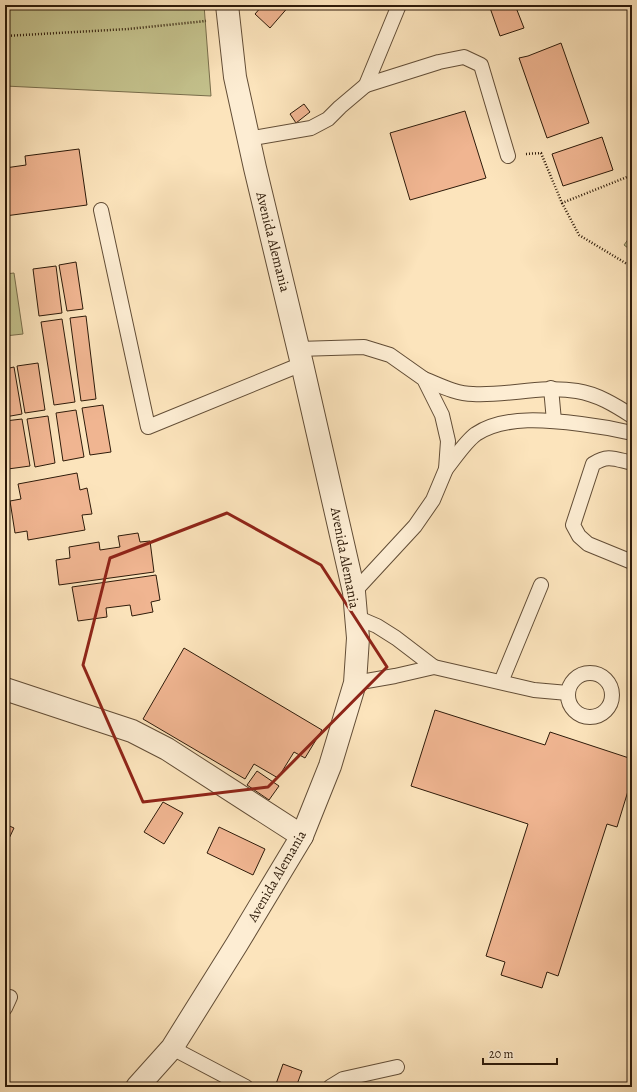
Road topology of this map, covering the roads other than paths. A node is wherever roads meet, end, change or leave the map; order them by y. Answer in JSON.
{"nodes":[{"id":1,"x":399,"y":5,"type":"edge"},
{"id":2,"x":227,"y":12,"type":"edge"},
{"id":3,"x":366,"y":85,"type":"junction"},
{"id":4,"x":248,"y":138,"type":"junction"},
{"id":5,"x":508,"y":156,"type":"road end"},
{"id":6,"x":101,"y":210,"type":"dead end"},
{"id":7,"x":300,"y":356,"type":"junction"},
{"id":8,"x":424,"y":379,"type":"junction"},
{"id":9,"x":551,"y":388,"type":"junction"},
{"id":10,"x":632,"y":416,"type":"edge"},
{"id":11,"x":554,"y":421,"type":"junction"},
{"id":12,"x":632,"y":433,"type":"edge"},
{"id":13,"x":632,"y":463,"type":"edge"},
{"id":14,"x":446,"y":469,"type":"junction"},
{"id":15,"x":632,"y":562,"type":"edge"},
{"id":16,"x":541,"y":585,"type":"dead end"},
{"id":17,"x":354,"y":592,"type":"junction"},
{"id":18,"x":356,"y":617,"type":"junction"},
{"id":19,"x":434,"y":667,"type":"junction"},
{"id":20,"x":355,"y":682,"type":"junction"},
{"id":21,"x":501,"y":682,"type":"junction"},
{"id":22,"x":5,"y":689,"type":"edge"},
{"id":23,"x":568,"y":693,"type":"dead end"},
{"id":24,"x":302,"y":836,"type":"junction"},
{"id":25,"x":172,"y":1048,"type":"junction"},
{"id":26,"x":397,"y":1067,"type":"dead end"},
{"id":27,"x":137,"y":1087,"type":"edge"},
{"id":28,"x":246,"y":1087,"type":"edge"},
{"id":29,"x":330,"y":1087,"type":"edge"}],
"edges":[{"from":1,"to":3,"type":"lane"},
{"from":2,"to":4,"type":"street","name":"Avenida Alemania"},
{"from":3,"to":4,"type":"lane"},
{"from":3,"to":5,"type":"lane"},
{"from":4,"to":7,"type":"street","name":"Avenida Alemania"},
{"from":6,"to":7,"type":"lane"},
{"from":7,"to":8,"type":"lane"},
{"from":7,"to":17,"type":"street","name":"Avenida Alemania"},
{"from":8,"to":9,"type":"lane"},
{"from":8,"to":14,"type":"lane"},
{"from":9,"to":10,"type":"lane"},
{"from":9,"to":11,"type":"lane"},
{"from":11,"to":12,"type":"lane"},
{"from":11,"to":14,"type":"lane"},
{"from":13,"to":15,"type":"lane"},
{"from":14,"to":17,"type":"lane"},
{"from":16,"to":21,"type":"lane"},
{"from":17,"to":18,"type":"street","name":"Avenida Alemania"},
{"from":18,"to":19,"type":"lane"},
{"from":18,"to":20,"type":"street","name":"Avenida Alemania"},
{"from":19,"to":20,"type":"lane"},
{"from":19,"to":21,"type":"lane"},
{"from":20,"to":24,"type":"street","name":"Avenida Alemania"},
{"from":21,"to":23,"type":"lane"},
{"from":22,"to":24,"type":"street"},
{"from":24,"to":25,"type":"street","name":"Avenida Alemania"},
{"from":25,"to":27,"type":"street","name":"Avenida Alemania"},
{"from":25,"to":28,"type":"lane"},
{"from":26,"to":29,"type":"lane"}]}
